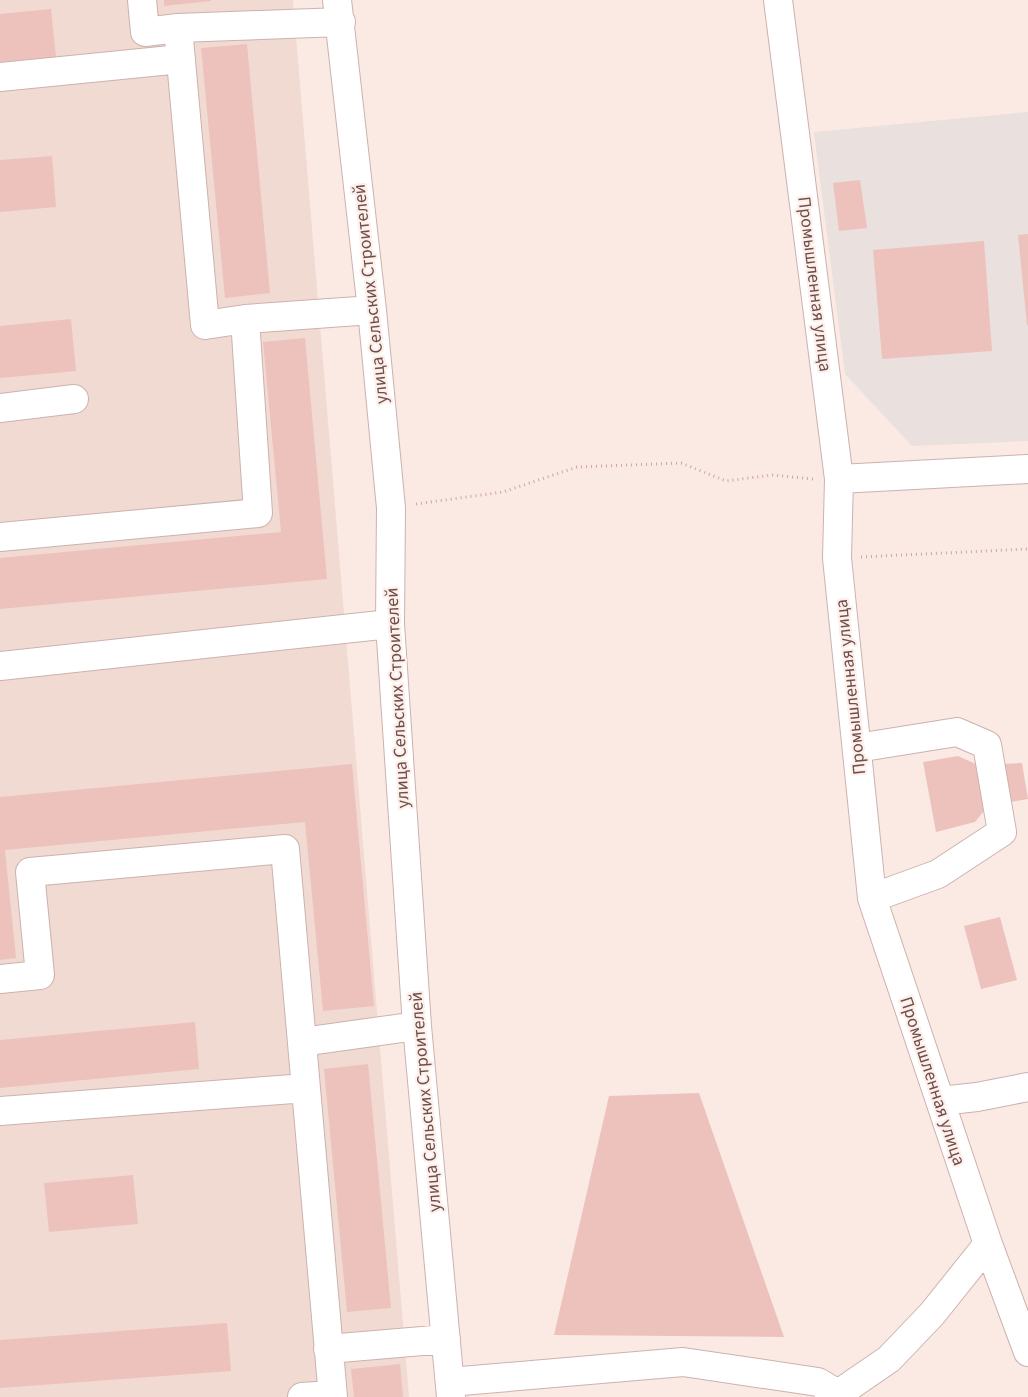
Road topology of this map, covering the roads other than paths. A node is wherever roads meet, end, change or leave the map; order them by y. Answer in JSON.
{"nodes":[{"id":1,"x":142,"y":0,"type":"edge"},
{"id":2,"x":778,"y":0,"type":"edge"},
{"id":3,"x":339,"y":11,"type":"edge"},
{"id":4,"x":178,"y":28,"type":"junction"},
{"id":5,"x":181,"y":59,"type":"junction"},
{"id":6,"x":0,"y":77,"type":"edge"},
{"id":7,"x":372,"y":310,"type":"junction"},
{"id":8,"x":245,"y":319,"type":"junction"},
{"id":9,"x":74,"y":399,"type":"dead end"},
{"id":10,"x":0,"y":408,"type":"edge"},
{"id":11,"x":1028,"y":469,"type":"edge"},
{"id":12,"x":839,"y":479,"type":"junction"},
{"id":13,"x":0,"y":537,"type":"edge"},
{"id":14,"x":390,"y":624,"type":"junction"},
{"id":15,"x":0,"y":666,"type":"edge"},
{"id":16,"x":856,"y":748,"type":"junction"},
{"id":17,"x":872,"y":898,"type":"junction"},
{"id":18,"x":0,"y":979,"type":"edge"},
{"id":19,"x":417,"y":1026,"type":"junction"},
{"id":20,"x":302,"y":1042,"type":"junction"},
{"id":21,"x":1028,"y":1087,"type":"edge"},
{"id":22,"x":306,"y":1088,"type":"junction"},
{"id":23,"x":940,"y":1101,"type":"junction"},
{"id":24,"x":0,"y":1111,"type":"edge"},
{"id":25,"x":988,"y":1244,"type":"junction"},
{"id":26,"x":446,"y":1339,"type":"junction"},
{"id":27,"x":328,"y":1349,"type":"junction"},
{"id":28,"x":1028,"y":1352,"type":"edge"},
{"id":29,"x":450,"y":1389,"type":"edge"},
{"id":30,"x":332,"y":1396,"type":"edge"},
{"id":31,"x":838,"y":1396,"type":"edge"},
{"id":32,"x":302,"y":1397,"type":"edge"}],
"edges":[{"from":1,"to":4,"type":"street"},
{"from":2,"to":12,"type":"street","name":"Промышленная улица"},
{"from":3,"to":4,"type":"street"},
{"from":3,"to":7,"type":"street","name":"улица Сельских Строителей"},
{"from":4,"to":5,"type":"street"},
{"from":5,"to":6,"type":"street"},
{"from":5,"to":8,"type":"street"},
{"from":7,"to":8,"type":"street"},
{"from":7,"to":14,"type":"street","name":"улица Сельских Строителей"},
{"from":8,"to":13,"type":"street"},
{"from":9,"to":10,"type":"street"},
{"from":11,"to":12,"type":"street"},
{"from":12,"to":16,"type":"street","name":"Промышленная улица"},
{"from":14,"to":15,"type":"street"},
{"from":14,"to":19,"type":"street","name":"улица Сельских Строителей"},
{"from":16,"to":17,"type":"street","name":"Промышленная улица"},
{"from":16,"to":17,"type":"street"},
{"from":17,"to":23,"type":"street","name":"Промышленная улица"},
{"from":18,"to":20,"type":"street"},
{"from":19,"to":20,"type":"street"},
{"from":19,"to":26,"type":"street","name":"улица Сельских Строителей"},
{"from":20,"to":22,"type":"street"},
{"from":21,"to":23,"type":"street"},
{"from":22,"to":24,"type":"street"},
{"from":22,"to":27,"type":"street"},
{"from":23,"to":25,"type":"street","name":"Промышленная улица"},
{"from":25,"to":28,"type":"street","name":"Промышленная улица"},
{"from":25,"to":31,"type":"street"},
{"from":26,"to":27,"type":"street"},
{"from":26,"to":29,"type":"street","name":"улица Сельских Строителей"},
{"from":27,"to":30,"type":"street"},
{"from":29,"to":31,"type":"street"},
{"from":30,"to":32,"type":"street"}]}
